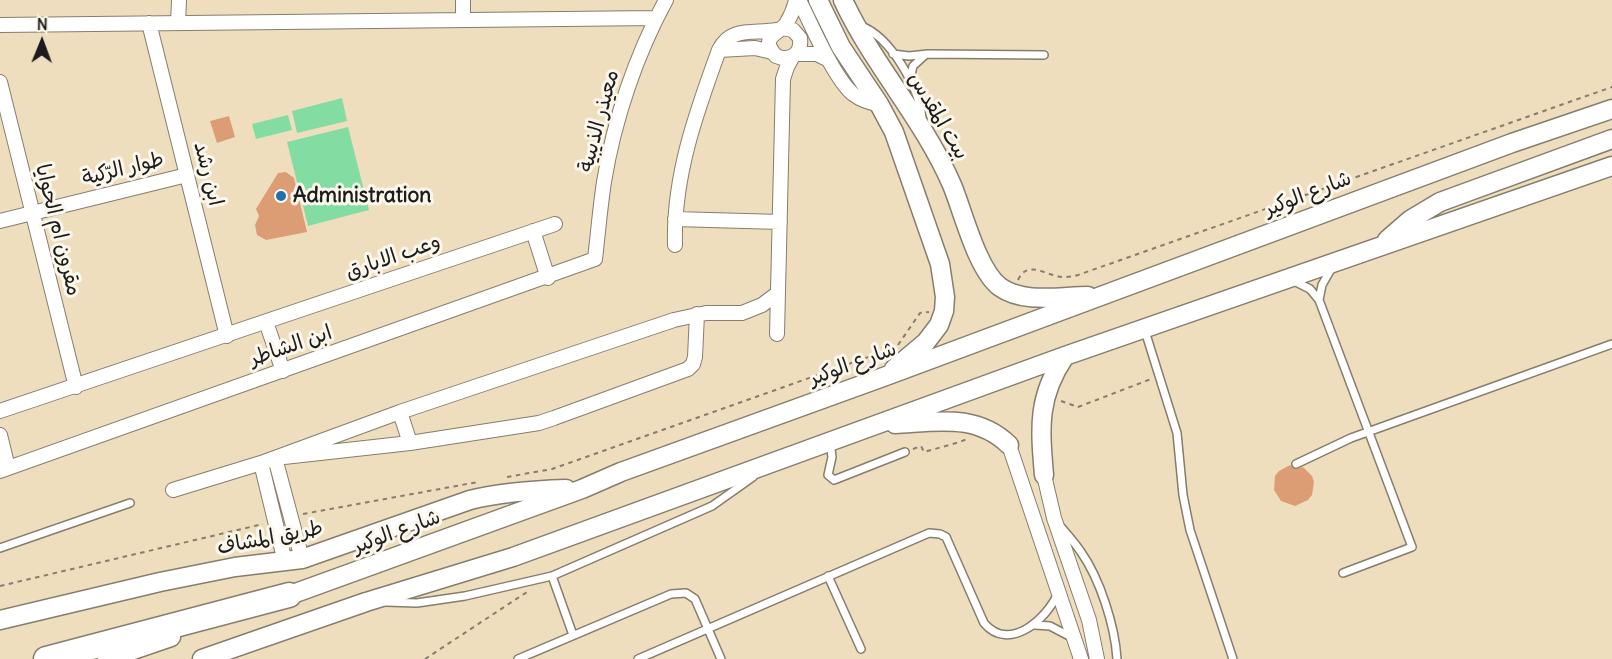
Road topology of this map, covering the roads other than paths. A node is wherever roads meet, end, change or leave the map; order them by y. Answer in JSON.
{"nodes":[{"id":1,"x":179,"y":0,"type":"edge"},
{"id":2,"x":463,"y":0,"type":"edge"},
{"id":3,"x":666,"y":0,"type":"edge"},
{"id":4,"x":797,"y":0,"type":"edge"},
{"id":5,"x":818,"y":0,"type":"edge"},
{"id":6,"x":843,"y":0,"type":"edge"},
{"id":7,"x":656,"y":18,"type":"junction"},
{"id":8,"x":463,"y":20,"type":"junction"},
{"id":9,"x":149,"y":23,"type":"junction"},
{"id":10,"x":178,"y":23,"type":"junction"},
{"id":11,"x":0,"y":25,"type":"edge"},
{"id":12,"x":857,"y":25,"type":"junction"},
{"id":13,"x":780,"y":29,"type":"junction"},
{"id":14,"x":719,"y":50,"type":"junction"},
{"id":15,"x":774,"y":54,"type":"junction"},
{"id":16,"x":892,"y":54,"type":"junction"},
{"id":17,"x":928,"y":54,"type":"junction"},
{"id":18,"x":795,"y":55,"type":"junction"},
{"id":19,"x":1044,"y":55,"type":"dead end"},
{"id":20,"x":830,"y":60,"type":"junction"},
{"id":21,"x":783,"y":79,"type":"junction"},
{"id":22,"x":910,"y":79,"type":"junction"},
{"id":23,"x":0,"y":82,"type":"edge"},
{"id":24,"x":879,"y":104,"type":"junction"},
{"id":25,"x":1612,"y":104,"type":"edge"},
{"id":26,"x":1612,"y":109,"type":"edge"},
{"id":27,"x":1585,"y":117,"type":"junction"},
{"id":28,"x":922,"y":127,"type":"junction"},
{"id":29,"x":1612,"y":140,"type":"edge"},
{"id":30,"x":1612,"y":166,"type":"edge"},
{"id":31,"x":187,"y":175,"type":"junction"},
{"id":32,"x":32,"y":213,"type":"junction"},
{"id":33,"x":675,"y":219,"type":"junction"},
{"id":34,"x":0,"y":221,"type":"edge"},
{"id":35,"x":780,"y":222,"type":"junction"},
{"id":36,"x":555,"y":224,"type":"dead end"},
{"id":37,"x":533,"y":231,"type":"junction"},
{"id":38,"x":675,"y":245,"type":"dead end"},
{"id":39,"x":1379,"y":247,"type":"junction"},
{"id":40,"x":595,"y":259,"type":"joint"},
{"id":41,"x":1338,"y":261,"type":"junction"},
{"id":42,"x":548,"y":278,"type":"junction"},
{"id":43,"x":1285,"y":279,"type":"junction"},
{"id":44,"x":778,"y":293,"type":"junction"},
{"id":45,"x":1105,"y":295,"type":"junction"},
{"id":46,"x":1319,"y":300,"type":"junction"},
{"id":47,"x":697,"y":314,"type":"junction"},
{"id":48,"x":266,"y":322,"type":"junction"},
{"id":49,"x":1144,"y":328,"type":"junction"},
{"id":50,"x":777,"y":334,"type":"dead end"},
{"id":51,"x":227,"y":336,"type":"junction"},
{"id":52,"x":1612,"y":344,"type":"edge"},
{"id":53,"x":1065,"y":356,"type":"junction"},
{"id":54,"x":283,"y":371,"type":"junction"},
{"id":55,"x":886,"y":376,"type":"junction"},
{"id":56,"x":76,"y":387,"type":"junction"},
{"id":57,"x":0,"y":411,"type":"edge"},
{"id":58,"x":400,"y":412,"type":"junction"},
{"id":59,"x":875,"y":426,"type":"junction"},
{"id":60,"x":1368,"y":433,"type":"junction"},
{"id":61,"x":0,"y":435,"type":"edge"},
{"id":62,"x":830,"y":442,"type":"junction"},
{"id":63,"x":410,"y":443,"type":"junction"},
{"id":64,"x":1009,"y":445,"type":"joint"},
{"id":65,"x":905,"y":452,"type":"road end"},
{"id":66,"x":275,"y":458,"type":"junction"},
{"id":67,"x":261,"y":463,"type":"junction"},
{"id":68,"x":768,"y":463,"type":"junction"},
{"id":69,"x":1296,"y":464,"type":"dead end"},
{"id":70,"x":4,"y":469,"type":"edge"},
{"id":71,"x":1044,"y":475,"type":"joint"},
{"id":72,"x":582,"y":489,"type":"junction"},
{"id":73,"x":173,"y":490,"type":"dead end"},
{"id":74,"x":130,"y":503,"type":"dead end"},
{"id":75,"x":1054,"y":518,"type":"junction"},
{"id":76,"x":0,"y":548,"type":"edge"},
{"id":77,"x":294,"y":560,"type":"junction"},
{"id":78,"x":1343,"y":573,"type":"dead end"},
{"id":79,"x":552,"y":576,"type":"junction"},
{"id":80,"x":828,"y":576,"type":"junction"},
{"id":81,"x":1059,"y":591,"type":"junction"},
{"id":82,"x":289,"y":595,"type":"junction"},
{"id":83,"x":366,"y":602,"type":"junction"},
{"id":84,"x":0,"y":620,"type":"edge"},
{"id":85,"x":1089,"y":620,"type":"junction"},
{"id":86,"x":1035,"y":625,"type":"junction"},
{"id":87,"x":1071,"y":626,"type":"junction"},
{"id":88,"x":708,"y":628,"type":"junction"},
{"id":89,"x":573,"y":635,"type":"junction"},
{"id":90,"x":1076,"y":641,"type":"junction"},
{"id":91,"x":861,"y":649,"type":"dead end"},
{"id":92,"x":46,"y":659,"type":"edge"},
{"id":93,"x":107,"y":659,"type":"edge"},
{"id":94,"x":202,"y":659,"type":"edge"},
{"id":95,"x":518,"y":659,"type":"edge"},
{"id":96,"x":638,"y":659,"type":"edge"},
{"id":97,"x":721,"y":659,"type":"edge"},
{"id":98,"x":1081,"y":659,"type":"edge"},
{"id":99,"x":1097,"y":659,"type":"edge"},
{"id":100,"x":1117,"y":659,"type":"edge"},
{"id":101,"x":1233,"y":659,"type":"edge"}],
"edges":[{"from":1,"to":10,"type":"street"},
{"from":2,"to":8,"type":"street"},
{"from":3,"to":7,"type":"street","name":"معيذر الذيبية"},
{"from":4,"to":13,"type":"street"},
{"from":4,"to":20,"type":"street"},
{"from":5,"to":24,"type":"main road"},
{"from":6,"to":12,"type":"main road","name":"بيت المقدس"},
{"from":7,"to":8,"type":"street"},
{"from":7,"to":40,"type":"street","name":"معيذر الذيبية"},
{"from":8,"to":10,"type":"street"},
{"from":9,"to":10,"type":"street"},
{"from":9,"to":11,"type":"street"},
{"from":9,"to":31,"type":"street","name":"ابن رشد"},
{"from":12,"to":16,"type":"lane"},
{"from":12,"to":28,"type":"main road","name":"بيت المقدس"},
{"from":13,"to":14,"type":"street"},
{"from":13,"to":15,"type":"street"},
{"from":13,"to":18,"type":"street"},
{"from":14,"to":15,"type":"street"},
{"from":14,"to":33,"type":"street"},
{"from":15,"to":18,"type":"street"},
{"from":15,"to":21,"type":"street"},
{"from":16,"to":17,"type":"lane"},
{"from":16,"to":22,"type":"lane"},
{"from":17,"to":19,"type":"lane"},
{"from":17,"to":22,"type":"lane"},
{"from":18,"to":20,"type":"street"},
{"from":18,"to":21,"type":"street"},
{"from":20,"to":24,"type":"street"},
{"from":21,"to":35,"type":"street"},
{"from":22,"to":28,"type":"lane"},
{"from":23,"to":32,"type":"street","name":"مقرون ام الحوايا"},
{"from":24,"to":55,"type":"main road"},
{"from":25,"to":27,"type":"main road"},
{"from":26,"to":27,"type":"main road","name":"شارع الوكير"},
{"from":27,"to":45,"type":"main road","name":"شارع الوكير"},
{"from":28,"to":45,"type":"main road","name":"بيت المقدس"},
{"from":29,"to":39,"type":"main road"},
{"from":30,"to":39,"type":"main road"},
{"from":31,"to":32,"type":"street","name":"طوار الرّكية"},
{"from":31,"to":51,"type":"street","name":"ابن رشد"},
{"from":32,"to":34,"type":"street","name":"طوار الرّكية"},
{"from":32,"to":56,"type":"street","name":"مقرون ام الحوايا"},
{"from":33,"to":35,"type":"street"},
{"from":33,"to":38,"type":"street"},
{"from":35,"to":44,"type":"street"},
{"from":36,"to":37,"type":"street","name":"وعب الابارق"},
{"from":37,"to":42,"type":"street"},
{"from":37,"to":48,"type":"street","name":"وعب الابارق"},
{"from":39,"to":41,"type":"main road"},
{"from":40,"to":42,"type":"street","name":"ابن الشاطر"},
{"from":41,"to":43,"type":"main road"},
{"from":41,"to":46,"type":"lane"},
{"from":42,"to":54,"type":"street","name":"ابن الشاطر"},
{"from":43,"to":46,"type":"lane"},
{"from":43,"to":49,"type":"main road"},
{"from":44,"to":47,"type":"street"},
{"from":44,"to":50,"type":"street"},
{"from":45,"to":55,"type":"main road","name":"شارع الوكير"},
{"from":46,"to":60,"type":"lane"},
{"from":47,"to":58,"type":"street"},
{"from":47,"to":63,"type":"street"},
{"from":48,"to":51,"type":"street","name":"وعب الابارق"},
{"from":48,"to":54,"type":"street"},
{"from":49,"to":53,"type":"main road"},
{"from":49,"to":101,"type":"lane"},
{"from":51,"to":56,"type":"street","name":"وعب الابارق"},
{"from":52,"to":60,"type":"lane"},
{"from":53,"to":59,"type":"main road"},
{"from":53,"to":71,"type":"main road"},
{"from":54,"to":70,"type":"street","name":"ابن الشاطر"},
{"from":55,"to":72,"type":"main road","name":"شارع الوكير"},
{"from":56,"to":57,"type":"street","name":"وعب الابارق"},
{"from":58,"to":63,"type":"street"},
{"from":58,"to":66,"type":"street"},
{"from":59,"to":62,"type":"main road"},
{"from":59,"to":64,"type":"main road"},
{"from":60,"to":69,"type":"lane"},
{"from":60,"to":78,"type":"lane"},
{"from":61,"to":70,"type":"street"},
{"from":62,"to":65,"type":"lane"},
{"from":62,"to":68,"type":"main road"},
{"from":63,"to":66,"type":"street"},
{"from":64,"to":81,"type":"street"},
{"from":66,"to":67,"type":"street"},
{"from":66,"to":77,"type":"street"},
{"from":67,"to":73,"type":"street"},
{"from":67,"to":77,"type":"street"},
{"from":68,"to":79,"type":"lane"},
{"from":68,"to":83,"type":"main road"},
{"from":71,"to":75,"type":"street"},
{"from":72,"to":77,"type":"main road","name":"طريق المشاف"},
{"from":72,"to":82,"type":"main road","name":"شارع الوكير"},
{"from":74,"to":76,"type":"lane"},
{"from":75,"to":85,"type":"street"},
{"from":75,"to":100,"type":"lane"},
{"from":77,"to":84,"type":"main road","name":"طريق المشاف"},
{"from":79,"to":83,"type":"lane"},
{"from":79,"to":89,"type":"lane"},
{"from":80,"to":86,"type":"lane"},
{"from":80,"to":88,"type":"lane"},
{"from":80,"to":91,"type":"lane"},
{"from":81,"to":86,"type":"lane"},
{"from":81,"to":87,"type":"street"},
{"from":82,"to":92,"type":"highway"},
{"from":82,"to":93,"type":"main road","name":"شارع الوكير"},
{"from":83,"to":94,"type":"main road"},
{"from":85,"to":87,"type":"street"},
{"from":85,"to":99,"type":"street"},
{"from":86,"to":90,"type":"lane"},
{"from":87,"to":90,"type":"street"},
{"from":88,"to":89,"type":"lane"},
{"from":88,"to":96,"type":"lane"},
{"from":88,"to":97,"type":"lane"},
{"from":89,"to":95,"type":"lane"},
{"from":90,"to":98,"type":"street"}]}
